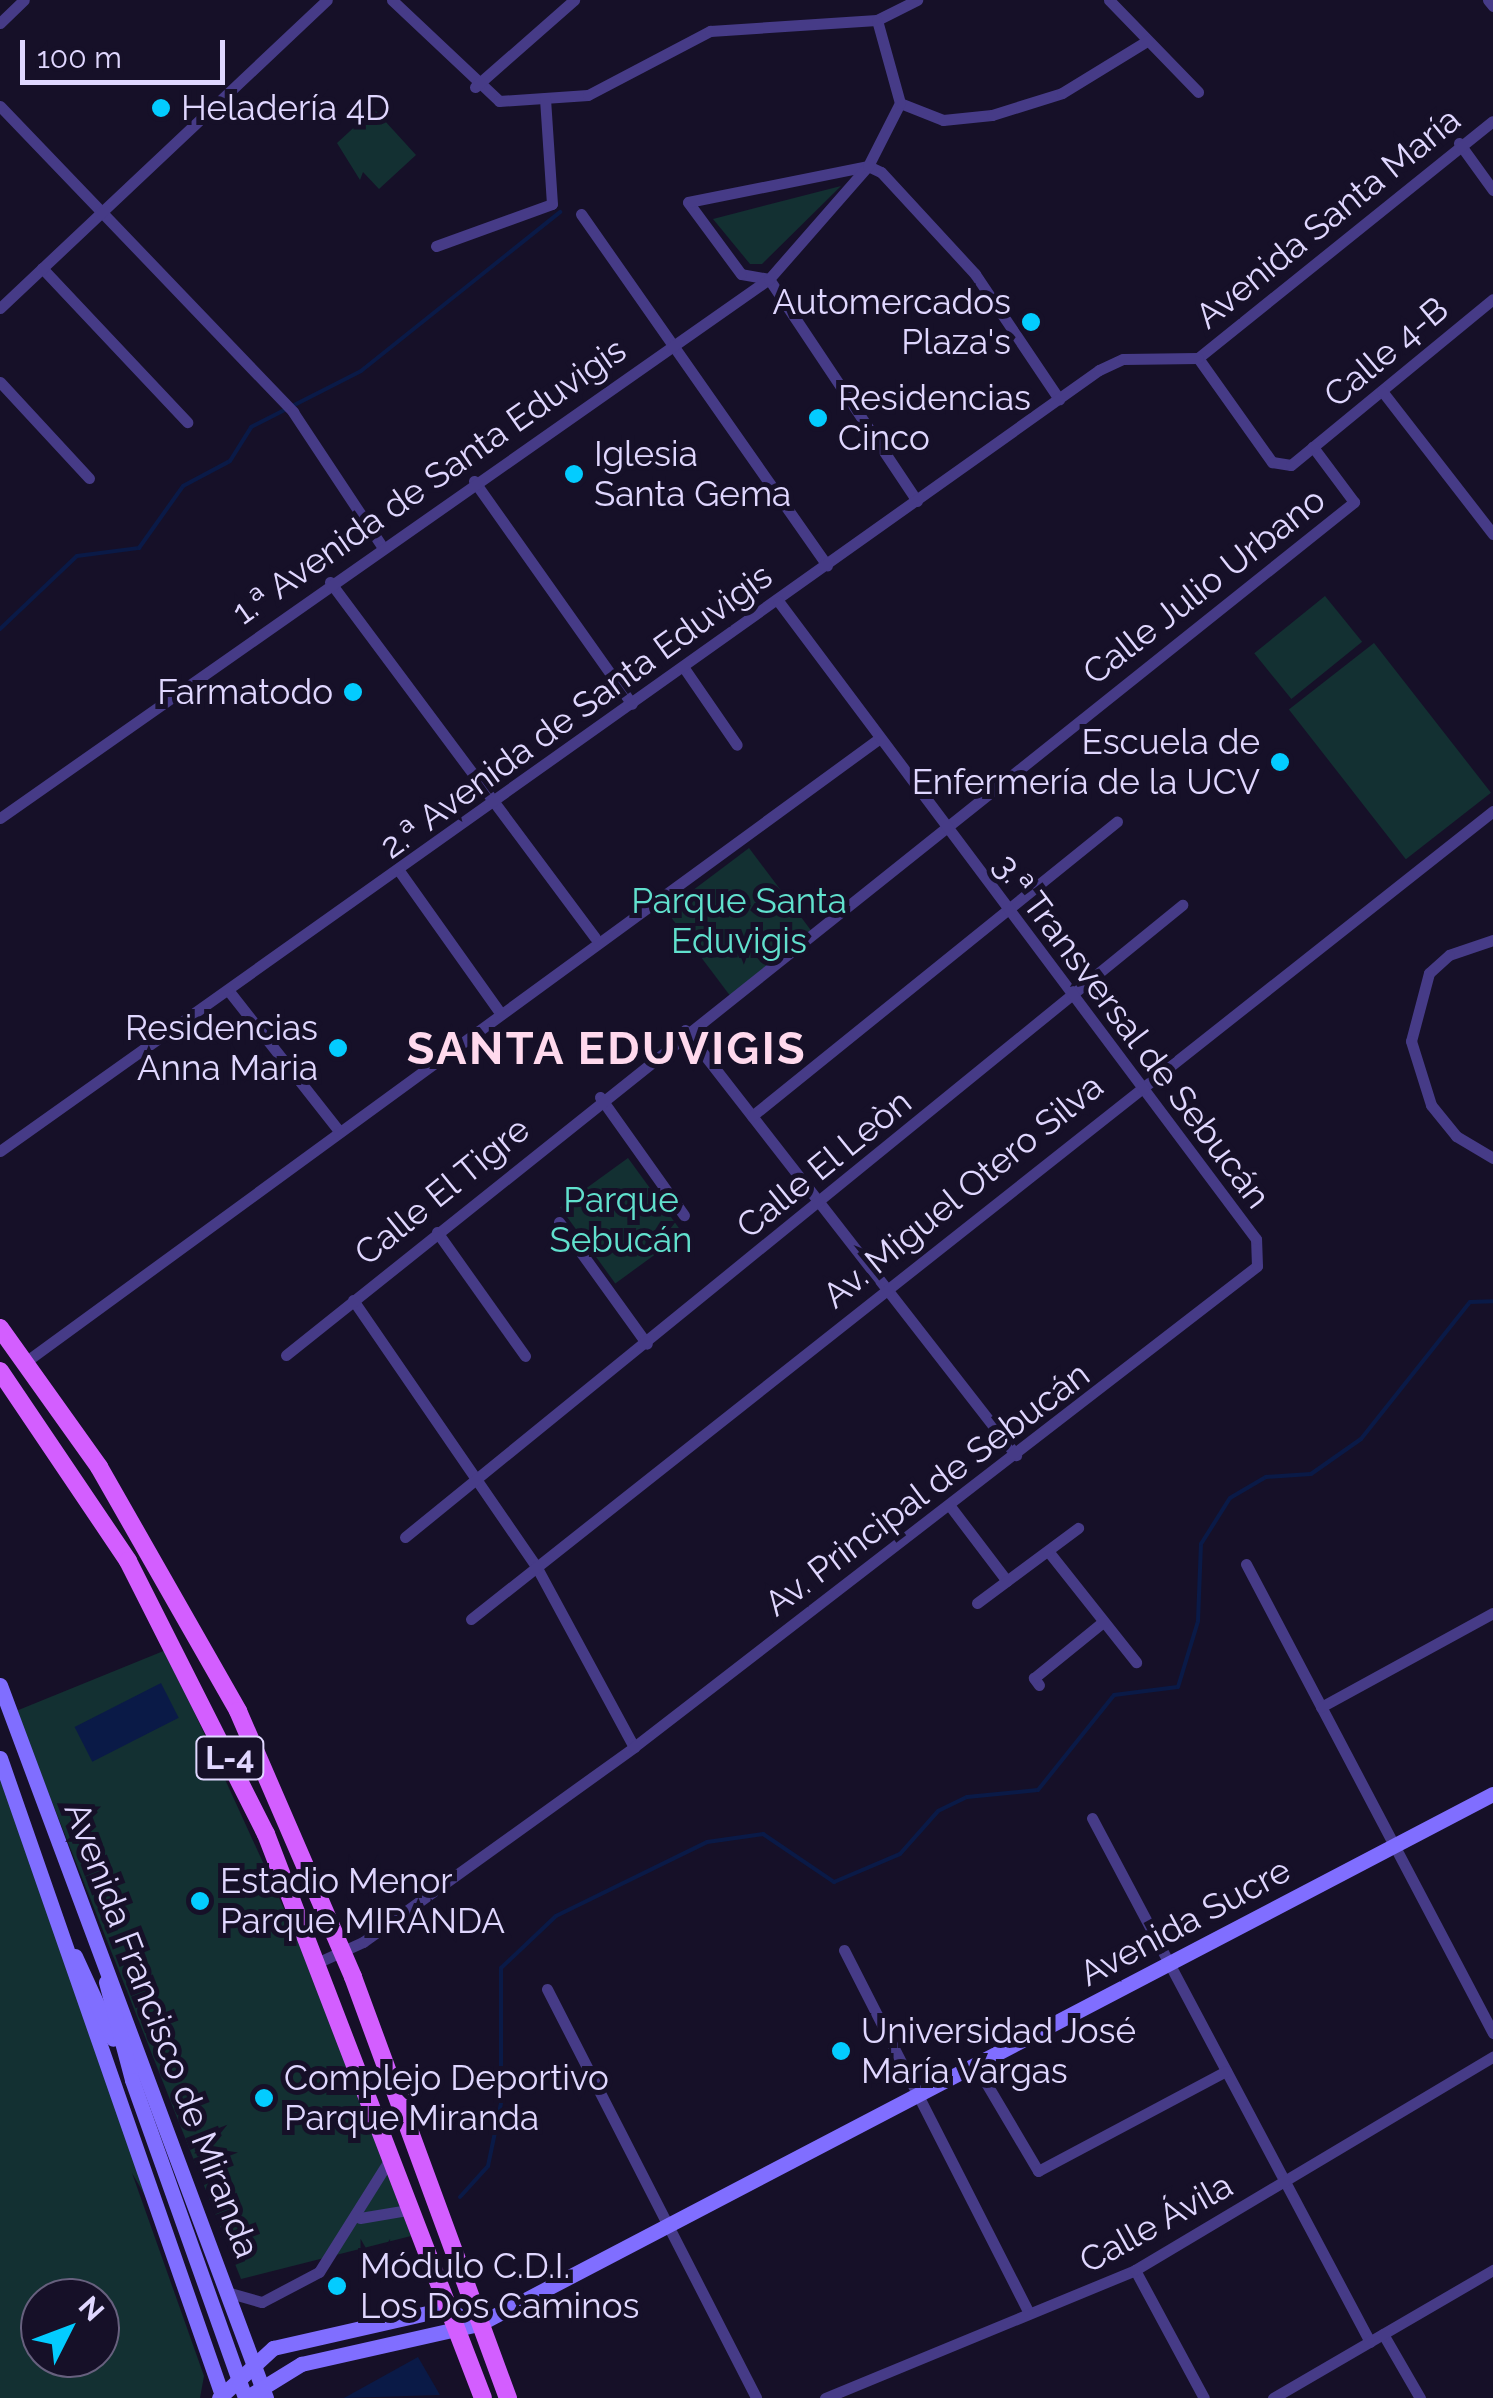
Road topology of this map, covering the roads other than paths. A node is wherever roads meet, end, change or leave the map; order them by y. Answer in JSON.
{"nodes":[{"id":1,"x":24,"y":0,"type":"edge"},
{"id":2,"x":327,"y":0,"type":"edge"},
{"id":3,"x":392,"y":0,"type":"edge"},
{"id":4,"x":574,"y":0,"type":"edge"},
{"id":5,"x":917,"y":0,"type":"edge"},
{"id":6,"x":1109,"y":0,"type":"edge"},
{"id":7,"x":1488,"y":0,"type":"edge"},
{"id":8,"x":1493,"y":6,"type":"edge"},
{"id":9,"x":877,"y":20,"type":"junction"},
{"id":10,"x":0,"y":23,"type":"edge"},
{"id":11,"x":1147,"y":41,"type":"junction"},
{"id":12,"x":475,"y":87,"type":"junction"},
{"id":13,"x":1198,"y":92,"type":"dead end"},
{"id":14,"x":545,"y":98,"type":"junction"},
{"id":15,"x":900,"y":104,"type":"junction"},
{"id":16,"x":0,"y":106,"type":"edge"},
{"id":17,"x":1493,"y":121,"type":"edge"},
{"id":18,"x":1460,"y":143,"type":"junction"},
{"id":19,"x":868,"y":166,"type":"junction"},
{"id":20,"x":1493,"y":190,"type":"edge"},
{"id":21,"x":103,"y":210,"type":"junction"},
{"id":22,"x":581,"y":214,"type":"dead end"},
{"id":23,"x":436,"y":246,"type":"dead end"},
{"id":24,"x":42,"y":268,"type":"junction"},
{"id":25,"x":770,"y":279,"type":"junction"},
{"id":26,"x":1493,"y":299,"type":"edge"},
{"id":27,"x":0,"y":308,"type":"edge"},
{"id":28,"x":673,"y":344,"type":"junction"},
{"id":29,"x":1198,"y":358,"type":"junction"},
{"id":30,"x":0,"y":382,"type":"edge"},
{"id":31,"x":1382,"y":390,"type":"junction"},
{"id":32,"x":1059,"y":399,"type":"junction"},
{"id":33,"x":187,"y":422,"type":"dead end"},
{"id":34,"x":1314,"y":447,"type":"junction"},
{"id":35,"x":89,"y":478,"type":"dead end"},
{"id":36,"x":474,"y":481,"type":"junction"},
{"id":37,"x":917,"y":502,"type":"junction"},
{"id":38,"x":1493,"y":534,"type":"edge"},
{"id":39,"x":382,"y":545,"type":"junction"},
{"id":40,"x":827,"y":565,"type":"junction"},
{"id":41,"x":330,"y":582,"type":"junction"},
{"id":42,"x":780,"y":602,"type":"junction"},
{"id":43,"x":684,"y":668,"type":"junction"},
{"id":44,"x":632,"y":704,"type":"junction"},
{"id":45,"x":877,"y":740,"type":"junction"},
{"id":46,"x":737,"y":746,"type":"dead end"},
{"id":47,"x":494,"y":806,"type":"junction"},
{"id":48,"x":1493,"y":811,"type":"edge"},
{"id":49,"x":0,"y":818,"type":"edge"},
{"id":50,"x":1117,"y":821,"type":"dead end"},
{"id":51,"x":942,"y":826,"type":"junction"},
{"id":52,"x":400,"y":872,"type":"junction"},
{"id":53,"x":1182,"y":906,"type":"dead end"},
{"id":54,"x":1006,"y":911,"type":"junction"},
{"id":55,"x":595,"y":937,"type":"junction"},
{"id":56,"x":1493,"y":940,"type":"edge"},
{"id":57,"x":228,"y":990,"type":"junction"},
{"id":58,"x":1072,"y":996,"type":"junction"},
{"id":59,"x":498,"y":1010,"type":"junction"},
{"id":60,"x":685,"y":1030,"type":"junction"},
{"id":61,"x":1139,"y":1084,"type":"junction"},
{"id":62,"x":600,"y":1097,"type":"junction"},
{"id":63,"x":752,"y":1116,"type":"junction"},
{"id":64,"x":339,"y":1131,"type":"junction"},
{"id":65,"x":0,"y":1152,"type":"edge"},
{"id":66,"x":1493,"y":1158,"type":"edge"},
{"id":67,"x":818,"y":1205,"type":"junction"},
{"id":68,"x":684,"y":1215,"type":"dead end"},
{"id":69,"x":559,"y":1222,"type":"dead end"},
{"id":70,"x":437,"y":1232,"type":"junction"},
{"id":71,"x":1253,"y":1274,"type":"joint"},
{"id":72,"x":885,"y":1290,"type":"junction"},
{"id":73,"x":352,"y":1300,"type":"junction"},
{"id":74,"x":0,"y":1328,"type":"edge"},
{"id":75,"x":647,"y":1344,"type":"junction"},
{"id":76,"x":286,"y":1355,"type":"dead end"},
{"id":77,"x":526,"y":1356,"type":"dead end"},
{"id":78,"x":24,"y":1362,"type":"junction"},
{"id":79,"x":0,"y":1371,"type":"edge"},
{"id":80,"x":1016,"y":1455,"type":"junction"},
{"id":81,"x":476,"y":1479,"type":"junction"},
{"id":82,"x":950,"y":1506,"type":"junction"},
{"id":83,"x":1078,"y":1528,"type":"dead end"},
{"id":84,"x":405,"y":1537,"type":"dead end"},
{"id":85,"x":1048,"y":1551,"type":"junction"},
{"id":86,"x":1246,"y":1564,"type":"dead end"},
{"id":87,"x":536,"y":1566,"type":"junction"},
{"id":88,"x":1007,"y":1581,"type":"junction"},
{"id":89,"x":977,"y":1603,"type":"dead end"},
{"id":90,"x":1493,"y":1613,"type":"edge"},
{"id":91,"x":471,"y":1619,"type":"dead end"},
{"id":92,"x":1103,"y":1622,"type":"junction"},
{"id":93,"x":1136,"y":1662,"type":"dead end"},
{"id":94,"x":0,"y":1685,"type":"edge"},
{"id":95,"x":1039,"y":1685,"type":"dead end"},
{"id":96,"x":1321,"y":1707,"type":"junction"},
{"id":97,"x":634,"y":1747,"type":"junction"},
{"id":98,"x":0,"y":1758,"type":"edge"},
{"id":99,"x":1493,"y":1794,"type":"edge"},
{"id":100,"x":1092,"y":1818,"type":"dead end"},
{"id":101,"x":1391,"y":1848,"type":"junction"},
{"id":102,"x":93,"y":1935,"type":"junction"},
{"id":103,"x":70,"y":1945,"type":"junction"},
{"id":104,"x":844,"y":1950,"type":"dead end"},
{"id":105,"x":342,"y":1953,"type":"junction"},
{"id":106,"x":321,"y":1961,"type":"junction"},
{"id":107,"x":1172,"y":1964,"type":"junction"},
{"id":108,"x":547,"y":1989,"type":"dead end"},
{"id":109,"x":1493,"y":2032,"type":"edge"},
{"id":110,"x":1493,"y":2057,"type":"edge"},
{"id":111,"x":976,"y":2066,"type":"junction"},
{"id":112,"x":1226,"y":2071,"type":"junction"},
{"id":113,"x":132,"y":2080,"type":"junction"},
{"id":114,"x":917,"y":2094,"type":"junction"},
{"id":115,"x":390,"y":2160,"type":"junction"},
{"id":116,"x":1285,"y":2182,"type":"junction"},
{"id":117,"x":408,"y":2210,"type":"junction"},
{"id":118,"x":360,"y":2218,"type":"junction"},
{"id":119,"x":663,"y":2231,"type":"junction"},
{"id":120,"x":1136,"y":2270,"type":"junction"},
{"id":121,"x":1493,"y":2270,"type":"edge"},
{"id":122,"x":230,"y":2293,"type":"junction"},
{"id":123,"x":445,"y":2309,"type":"junction"},
{"id":124,"x":1028,"y":2313,"type":"junction"},
{"id":125,"x":478,"y":2324,"type":"junction"},
{"id":126,"x":241,"y":2327,"type":"junction"},
{"id":127,"x":453,"y":2330,"type":"junction"},
{"id":128,"x":1383,"y":2334,"type":"junction"},
{"id":129,"x":1370,"y":2342,"type":"junction"},
{"id":130,"x":206,"y":2351,"type":"junction"},
{"id":131,"x":253,"y":2363,"type":"junction"},
{"id":132,"x":264,"y":2390,"type":"edge"},
{"id":133,"x":221,"y":2396,"type":"edge"},
{"id":134,"x":246,"y":2398,"type":"edge"},
{"id":135,"x":483,"y":2398,"type":"edge"},
{"id":136,"x":508,"y":2398,"type":"edge"},
{"id":137,"x":756,"y":2398,"type":"edge"},
{"id":138,"x":825,"y":2398,"type":"edge"},
{"id":139,"x":1204,"y":2398,"type":"edge"},
{"id":140,"x":1273,"y":2398,"type":"edge"},
{"id":141,"x":1420,"y":2398,"type":"edge"}],
"edges":[{"from":1,"to":10,"type":"street"},
{"from":2,"to":21,"type":"street"},
{"from":3,"to":12,"type":"street"},
{"from":4,"to":12,"type":"street"},
{"from":5,"to":9,"type":"street"},
{"from":6,"to":11,"type":"street"},
{"from":7,"to":8,"type":"street"},
{"from":9,"to":14,"type":"street"},
{"from":9,"to":15,"type":"street"},
{"from":11,"to":13,"type":"street"},
{"from":11,"to":15,"type":"street"},
{"from":12,"to":14,"type":"street"},
{"from":14,"to":23,"type":"street"},
{"from":15,"to":19,"type":"street","name":"1.ª Avenida de Santa Eduvigis"},
{"from":16,"to":21,"type":"street"},
{"from":17,"to":18,"type":"street","name":"Avenida Santa María"},
{"from":18,"to":20,"type":"street"},
{"from":18,"to":29,"type":"street","name":"Avenida Santa María"},
{"from":19,"to":25,"type":"street","name":"1.ª Avenida de Santa Eduvigis"},
{"from":19,"to":25,"type":"street"},
{"from":19,"to":32,"type":"street"},
{"from":21,"to":24,"type":"street"},
{"from":21,"to":39,"type":"street"},
{"from":22,"to":28,"type":"street"},
{"from":24,"to":27,"type":"street"},
{"from":24,"to":33,"type":"street"},
{"from":25,"to":28,"type":"street","name":"1.ª Avenida de Santa Eduvigis"},
{"from":25,"to":37,"type":"street"},
{"from":26,"to":31,"type":"street","name":"Calle 4-B"},
{"from":28,"to":36,"type":"street","name":"1.ª Avenida de Santa Eduvigis"},
{"from":28,"to":40,"type":"street"},
{"from":29,"to":32,"type":"street","name":"2.ª Avenida de Santa Eduvigis"},
{"from":29,"to":34,"type":"street","name":"Calle Julio Urbano"},
{"from":30,"to":35,"type":"street"},
{"from":31,"to":34,"type":"street","name":"Calle 4-B"},
{"from":31,"to":38,"type":"street"},
{"from":32,"to":37,"type":"street","name":"2.ª Avenida de Santa Eduvigis"},
{"from":34,"to":51,"type":"street","name":"Calle Julio Urbano"},
{"from":36,"to":39,"type":"street","name":"1.ª Avenida de Santa Eduvigis"},
{"from":36,"to":44,"type":"street"},
{"from":37,"to":40,"type":"street","name":"2.ª Avenida de Santa Eduvigis"},
{"from":39,"to":41,"type":"street","name":"1.ª Avenida de Santa Eduvigis"},
{"from":40,"to":42,"type":"street","name":"2.ª Avenida de Santa Eduvigis"},
{"from":41,"to":47,"type":"street"},
{"from":41,"to":49,"type":"street","name":"1.ª Avenida de Santa Eduvigis"},
{"from":42,"to":43,"type":"street","name":"2.ª Avenida de Santa Eduvigis"},
{"from":42,"to":45,"type":"street","name":"3.ª Transversal de Sebucán"},
{"from":43,"to":44,"type":"street","name":"2.ª Avenida de Santa Eduvigis"},
{"from":43,"to":46,"type":"street"},
{"from":44,"to":47,"type":"street","name":"2.ª Avenida de Santa Eduvigis"},
{"from":45,"to":51,"type":"street","name":"3.ª Transversal de Sebucán"},
{"from":45,"to":55,"type":"street"},
{"from":47,"to":52,"type":"street","name":"2.ª Avenida de Santa Eduvigis"},
{"from":47,"to":55,"type":"street"},
{"from":48,"to":61,"type":"street","name":"Av. Miguel Otero Silva"},
{"from":50,"to":54,"type":"street"},
{"from":51,"to":54,"type":"street","name":"3.ª Transversal de Sebucán"},
{"from":51,"to":60,"type":"street","name":"Calle El Tigre"},
{"from":52,"to":57,"type":"street","name":"2.ª Avenida de Santa Eduvigis"},
{"from":52,"to":59,"type":"street"},
{"from":53,"to":58,"type":"street","name":"Calle El Leòn"},
{"from":54,"to":58,"type":"street","name":"3.ª Transversal de Sebucán"},
{"from":54,"to":63,"type":"street"},
{"from":55,"to":59,"type":"street"},
{"from":56,"to":66,"type":"street"},
{"from":57,"to":64,"type":"street"},
{"from":57,"to":65,"type":"street","name":"2.ª Avenida de Santa Eduvigis"},
{"from":58,"to":61,"type":"street","name":"3.ª Transversal de Sebucán"},
{"from":58,"to":67,"type":"street","name":"Calle El Leòn"},
{"from":59,"to":64,"type":"street"},
{"from":60,"to":62,"type":"street","name":"Calle El Tigre"},
{"from":60,"to":63,"type":"street"},
{"from":61,"to":71,"type":"street","name":"3.ª Transversal de Sebucán"},
{"from":61,"to":72,"type":"street","name":"Av. Miguel Otero Silva"},
{"from":62,"to":68,"type":"street"},
{"from":62,"to":70,"type":"street","name":"Calle El Tigre"},
{"from":63,"to":67,"type":"street"},
{"from":64,"to":78,"type":"street"},
{"from":67,"to":72,"type":"street"},
{"from":67,"to":75,"type":"street","name":"Calle El Leòn"},
{"from":69,"to":75,"type":"street"},
{"from":70,"to":73,"type":"street","name":"Calle El Tigre"},
{"from":70,"to":77,"type":"street"},
{"from":71,"to":80,"type":"street","name":"Av. Principal de Sebucán"},
{"from":72,"to":80,"type":"street"},
{"from":72,"to":87,"type":"street","name":"Av. Miguel Otero Silva"},
{"from":73,"to":76,"type":"street","name":"Calle El Tigre"},
{"from":73,"to":81,"type":"street"},
{"from":74,"to":78,"type":"main road","number":"L-4"},
{"from":75,"to":81,"type":"street","name":"Calle El Leòn"},
{"from":78,"to":105,"type":"main road","number":"L-4"},
{"from":79,"to":106,"type":"main road","number":"L-4"},
{"from":80,"to":82,"type":"street","name":"Av. Principal de Sebucán"},
{"from":81,"to":84,"type":"street","name":"Calle El Leòn"},
{"from":81,"to":87,"type":"street"},
{"from":82,"to":88,"type":"street"},
{"from":82,"to":97,"type":"street","name":"Av. Principal de Sebucán"},
{"from":83,"to":85,"type":"street"},
{"from":85,"to":88,"type":"street"},
{"from":85,"to":92,"type":"street"},
{"from":86,"to":96,"type":"street"},
{"from":87,"to":91,"type":"street","name":"Av. Miguel Otero Silva"},
{"from":87,"to":97,"type":"street"},
{"from":88,"to":89,"type":"street"},
{"from":90,"to":96,"type":"street"},
{"from":92,"to":93,"type":"street"},
{"from":92,"to":95,"type":"street"},
{"from":94,"to":102,"type":"main road","name":"Avenida Francisco de Miranda"},
{"from":96,"to":101,"type":"street"},
{"from":97,"to":105,"type":"street","name":"Av. Principal de Sebucán"},
{"from":98,"to":103,"type":"main road","name":"Avenida Francisco de Miranda"},
{"from":99,"to":101,"type":"main road","name":"Avenida Sucre"},
{"from":100,"to":107,"type":"street"},
{"from":101,"to":107,"type":"main road","name":"Avenida Sucre"},
{"from":101,"to":109,"type":"street"},
{"from":102,"to":113,"type":"main road"},
{"from":102,"to":122,"type":"main road","name":"Avenida Francisco de Miranda"},
{"from":103,"to":113,"type":"main road"},
{"from":103,"to":130,"type":"main road","name":"Avenida Francisco de Miranda"},
{"from":104,"to":114,"type":"street"},
{"from":105,"to":106,"type":"street","name":"Av. Principal de Sebucán"},
{"from":105,"to":125,"type":"main road","number":"L-4"},
{"from":106,"to":115,"type":"main road","number":"L-4"},
{"from":107,"to":111,"type":"main road","name":"Avenida Sucre"},
{"from":107,"to":112,"type":"street"},
{"from":108,"to":119,"type":"street"},
{"from":110,"to":116,"type":"street","name":"Calle Ávila"},
{"from":111,"to":112,"type":"street"},
{"from":111,"to":114,"type":"main road","name":"Avenida Sucre"},
{"from":112,"to":116,"type":"street"},
{"from":113,"to":134,"type":"main road","bridge":true},
{"from":114,"to":119,"type":"main road","name":"Avenida Sucre"},
{"from":114,"to":124,"type":"street"},
{"from":115,"to":117,"type":"main road","number":"L-4"},
{"from":115,"to":118,"type":"street"},
{"from":116,"to":120,"type":"street","name":"Calle Ávila"},
{"from":116,"to":129,"type":"street"},
{"from":117,"to":118,"type":"street"},
{"from":117,"to":123,"type":"main road","number":"L-4"},
{"from":118,"to":122,"type":"street"},
{"from":119,"to":125,"type":"main road","name":"Avenida Sucre"},
{"from":119,"to":137,"type":"street"},
{"from":120,"to":124,"type":"street","name":"Calle Ávila"},
{"from":120,"to":139,"type":"street"},
{"from":121,"to":128,"type":"street"},
{"from":122,"to":126,"type":"main road","name":"Avenida Francisco de Miranda"},
{"from":123,"to":125,"type":"main road"},
{"from":123,"to":127,"type":"main road","number":"L-4"},
{"from":123,"to":131,"type":"main road"},
{"from":124,"to":138,"type":"street","name":"Calle Ávila"},
{"from":125,"to":127,"type":"main road","name":"Avenida Sucre"},
{"from":125,"to":136,"type":"main road","number":"L-4"},
{"from":126,"to":130,"type":"main road"},
{"from":126,"to":131,"type":"main road","name":"Avenida Francisco de Miranda"},
{"from":127,"to":132,"type":"main road","name":"Avenida Sucre"},
{"from":127,"to":135,"type":"main road","number":"L-4"},
{"from":128,"to":129,"type":"street"},
{"from":128,"to":141,"type":"street"},
{"from":129,"to":140,"type":"street"},
{"from":130,"to":133,"type":"main road","name":"Avenida Francisco de Miranda"},
{"from":131,"to":132,"type":"main road","name":"Avenida Francisco de Miranda"},
{"from":131,"to":133,"type":"main road"},
{"from":132,"to":134,"type":"main road"}]}
